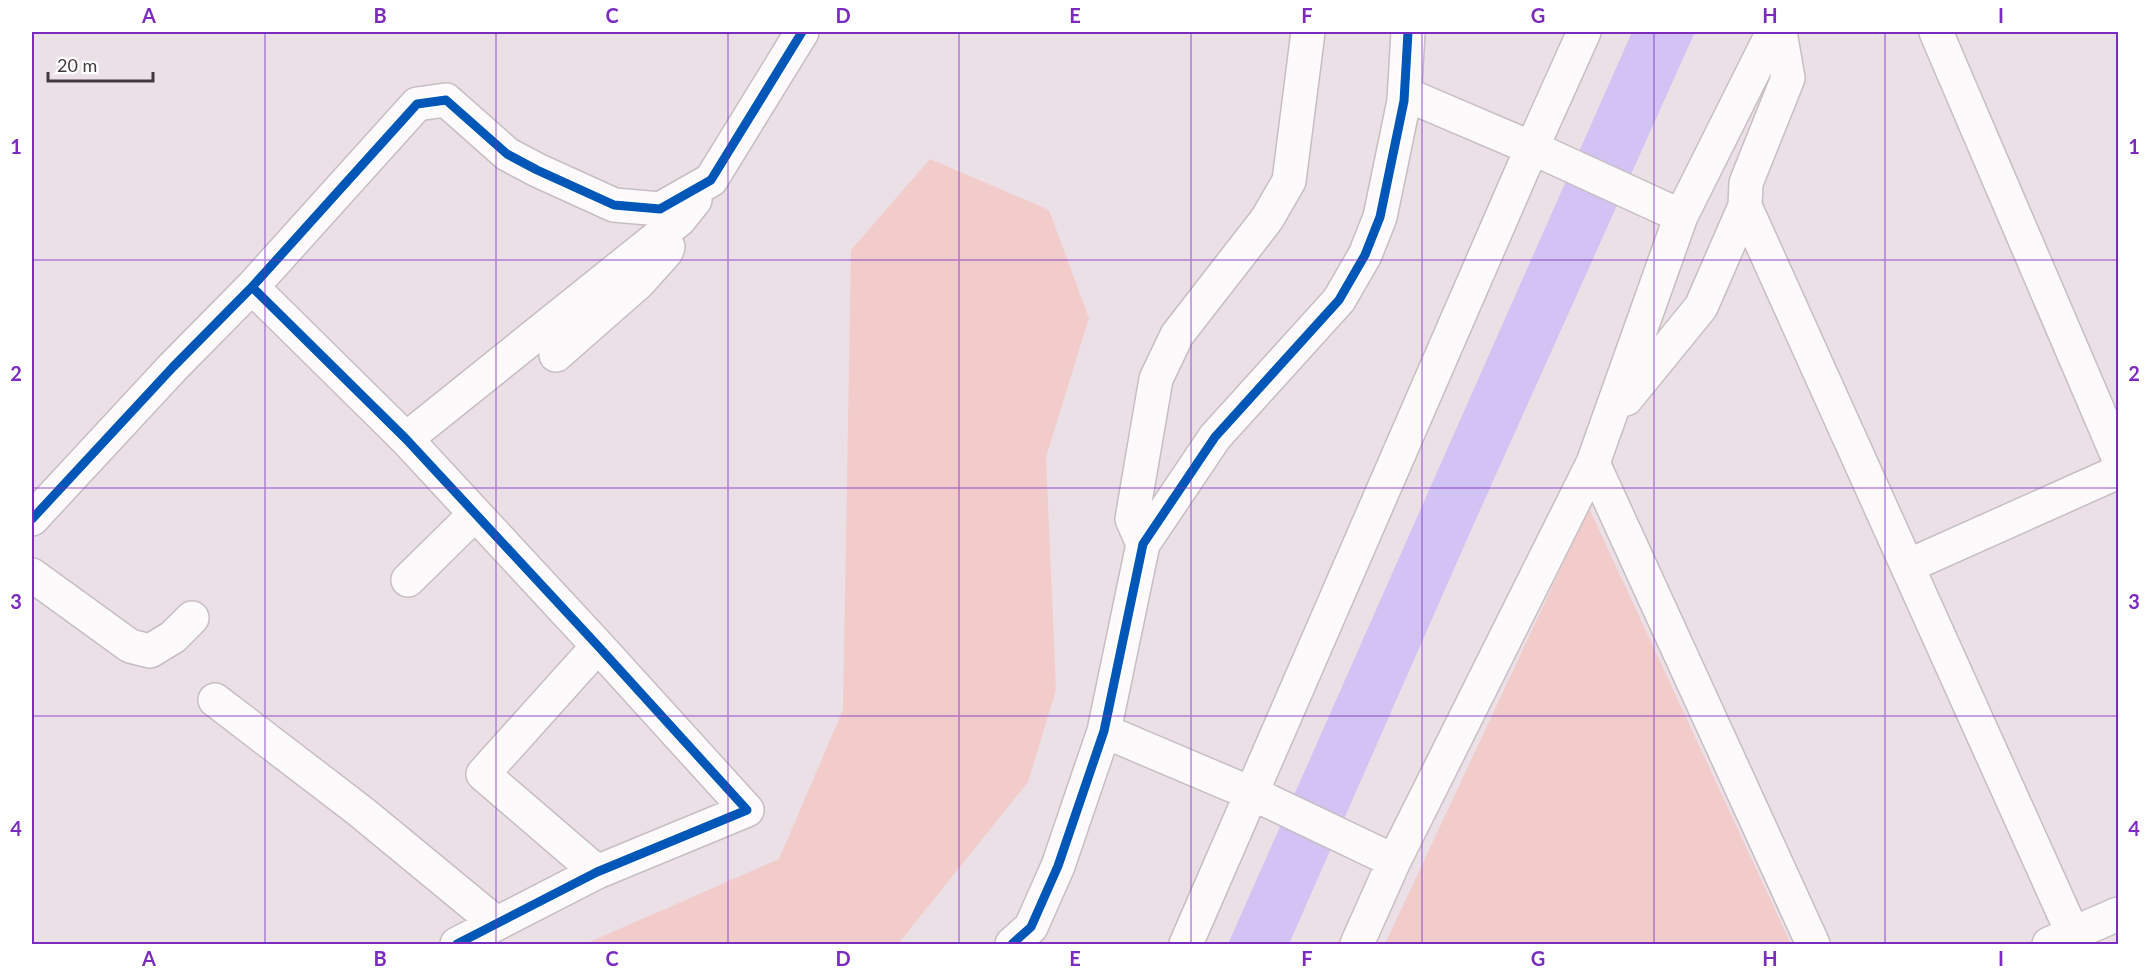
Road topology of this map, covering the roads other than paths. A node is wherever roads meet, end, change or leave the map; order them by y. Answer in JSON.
{"nodes":[{"id":1,"x":802,"y":32,"type":"edge"},
{"id":2,"x":1308,"y":32,"type":"edge"},
{"id":3,"x":1408,"y":32,"type":"edge"},
{"id":4,"x":1584,"y":32,"type":"edge"},
{"id":5,"x":1773,"y":32,"type":"edge"},
{"id":6,"x":1780,"y":32,"type":"edge"},
{"id":7,"x":1936,"y":32,"type":"edge"},
{"id":8,"x":1405,"y":94,"type":"junction"},
{"id":9,"x":1539,"y":152,"type":"junction"},
{"id":10,"x":711,"y":180,"type":"junction"},
{"id":11,"x":1745,"y":206,"type":"junction"},
{"id":12,"x":1681,"y":216,"type":"junction"},
{"id":13,"x":679,"y":220,"type":"junction"},
{"id":14,"x":252,"y":287,"type":"junction"},
{"id":15,"x":556,"y":355,"type":"dead end"},
{"id":16,"x":1611,"y":416,"type":"junction"},
{"id":17,"x":406,"y":439,"type":"junction"},
{"id":18,"x":2118,"y":457,"type":"edge"},
{"id":19,"x":1593,"y":463,"type":"junction"},
{"id":20,"x":2118,"y":472,"type":"edge"},
{"id":21,"x":475,"y":514,"type":"junction"},
{"id":22,"x":32,"y":519,"type":"edge"},
{"id":23,"x":1143,"y":544,"type":"junction"},
{"id":24,"x":1908,"y":566,"type":"junction"},
{"id":25,"x":32,"y":574,"type":"edge"},
{"id":26,"x":408,"y":580,"type":"dead end"},
{"id":27,"x":192,"y":618,"type":"dead end"},
{"id":28,"x":598,"y":646,"type":"junction"},
{"id":29,"x":215,"y":700,"type":"dead end"},
{"id":30,"x":1104,"y":731,"type":"junction"},
{"id":31,"x":1256,"y":796,"type":"junction"},
{"id":32,"x":1394,"y":861,"type":"junction"},
{"id":33,"x":597,"y":872,"type":"junction"},
{"id":34,"x":2118,"y":914,"type":"edge"},
{"id":35,"x":496,"y":923,"type":"junction"},
{"id":36,"x":2061,"y":939,"type":"edge"},
{"id":37,"x":457,"y":945,"type":"edge"},
{"id":38,"x":1012,"y":945,"type":"edge"},
{"id":39,"x":1186,"y":945,"type":"edge"},
{"id":40,"x":1358,"y":945,"type":"edge"},
{"id":41,"x":1814,"y":945,"type":"edge"}],
"edges":[{"from":1,"to":10,"type":"street"},
{"from":2,"to":23,"type":"street"},
{"from":3,"to":8,"type":"street"},
{"from":4,"to":9,"type":"street"},
{"from":5,"to":12,"type":"street"},
{"from":6,"to":11,"type":"street"},
{"from":7,"to":18,"type":"street"},
{"from":8,"to":9,"type":"street"},
{"from":8,"to":23,"type":"street"},
{"from":9,"to":12,"type":"street"},
{"from":9,"to":31,"type":"street"},
{"from":10,"to":13,"type":"street"},
{"from":10,"to":14,"type":"street"},
{"from":11,"to":16,"type":"street"},
{"from":11,"to":24,"type":"street"},
{"from":12,"to":16,"type":"street"},
{"from":13,"to":15,"type":"street"},
{"from":13,"to":17,"type":"street"},
{"from":14,"to":17,"type":"street"},
{"from":14,"to":22,"type":"street"},
{"from":16,"to":19,"type":"street"},
{"from":17,"to":21,"type":"street"},
{"from":19,"to":32,"type":"street"},
{"from":19,"to":41,"type":"street"},
{"from":20,"to":24,"type":"street"},
{"from":21,"to":26,"type":"street"},
{"from":21,"to":28,"type":"street"},
{"from":23,"to":30,"type":"street"},
{"from":24,"to":36,"type":"street"},
{"from":25,"to":27,"type":"street"},
{"from":28,"to":33,"type":"street"},
{"from":28,"to":33,"type":"street"},
{"from":29,"to":35,"type":"street"},
{"from":30,"to":31,"type":"street"},
{"from":30,"to":38,"type":"street"},
{"from":31,"to":32,"type":"street"},
{"from":31,"to":39,"type":"street"},
{"from":32,"to":40,"type":"street"},
{"from":33,"to":35,"type":"street"},
{"from":34,"to":36,"type":"street"},
{"from":35,"to":37,"type":"street"}]}
